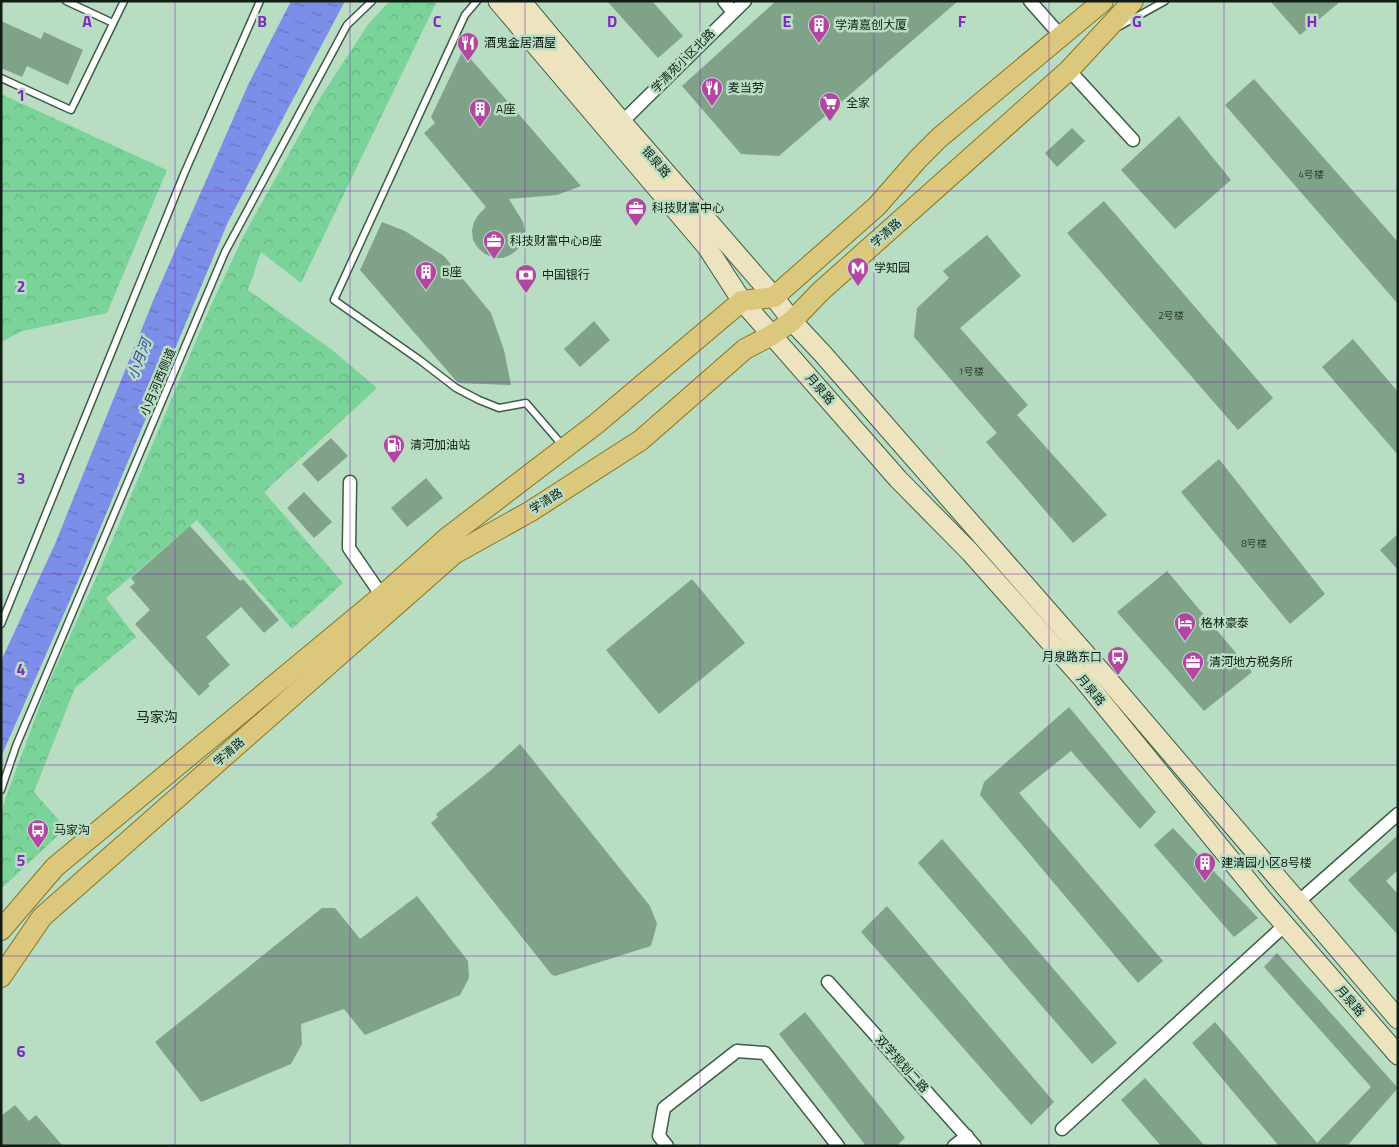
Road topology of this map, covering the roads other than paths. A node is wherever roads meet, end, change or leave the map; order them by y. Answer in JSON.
{"nodes":[{"id":1,"x":66,"y":1,"type":"edge"},
{"id":2,"x":124,"y":1,"type":"edge"},
{"id":3,"x":260,"y":1,"type":"edge"},
{"id":4,"x":372,"y":1,"type":"edge"},
{"id":5,"x":477,"y":1,"type":"edge"},
{"id":6,"x":498,"y":1,"type":"edge"},
{"id":7,"x":521,"y":1,"type":"edge"},
{"id":8,"x":724,"y":1,"type":"edge"},
{"id":9,"x":745,"y":1,"type":"edge"},
{"id":10,"x":1030,"y":1,"type":"edge"},
{"id":11,"x":1133,"y":1,"type":"edge"},
{"id":12,"x":1165,"y":1,"type":"edge"},
{"id":13,"x":1098,"y":4,"type":"edge"},
{"id":14,"x":733,"y":12,"type":"junction"},
{"id":15,"x":113,"y":23,"type":"junction"},
{"id":16,"x":1060,"y":36,"type":"junction"},
{"id":17,"x":1102,"y":36,"type":"junction"},
{"id":18,"x":1069,"y":70,"type":"junction"},
{"id":19,"x":1,"y":78,"type":"edge"},
{"id":20,"x":622,"y":122,"type":"junction"},
{"id":21,"x":1133,"y":140,"type":"dead end"},
{"id":22,"x":774,"y":297,"type":"junction"},
{"id":23,"x":742,"y":301,"type":"junction"},
{"id":24,"x":792,"y":321,"type":"junction"},
{"id":25,"x":772,"y":335,"type":"junction"},
{"id":26,"x":565,"y":448,"type":"junction"},
{"id":27,"x":350,"y":482,"type":"dead end"},
{"id":28,"x":382,"y":596,"type":"junction"},
{"id":29,"x":1,"y":624,"type":"edge"},
{"id":30,"x":1,"y":790,"type":"edge"},
{"id":31,"x":1398,"y":814,"type":"edge"},
{"id":32,"x":1298,"y":902,"type":"junction"},
{"id":33,"x":1285,"y":925,"type":"junction"},
{"id":34,"x":1,"y":930,"type":"edge"},
{"id":35,"x":1,"y":977,"type":"edge"},
{"id":36,"x":828,"y":982,"type":"dead end"},
{"id":37,"x":1398,"y":1019,"type":"edge"},
{"id":38,"x":1398,"y":1055,"type":"edge"},
{"id":39,"x":1062,"y":1129,"type":"dead end"},
{"id":40,"x":966,"y":1136,"type":"junction"},
{"id":41,"x":667,"y":1146,"type":"edge"},
{"id":42,"x":838,"y":1146,"type":"edge"},
{"id":43,"x":954,"y":1146,"type":"edge"},
{"id":44,"x":975,"y":1146,"type":"edge"}],
"edges":[{"from":1,"to":15,"type":"lane"},
{"from":2,"to":15,"type":"lane"},
{"from":3,"to":29,"type":"lane"},
{"from":4,"to":30,"type":"lane","name":"小月河西侧道"},
{"from":5,"to":26,"type":"lane"},
{"from":6,"to":23,"type":"main road","name":"银泉路"},
{"from":7,"to":20,"type":"main road","name":"银泉路"},
{"from":8,"to":14,"type":"street"},
{"from":9,"to":14,"type":"street","name":"学清苑小区北路"},
{"from":10,"to":16,"type":"street"},
{"from":11,"to":17,"type":"main road","name":"学清路"},
{"from":12,"to":17,"type":"lane","name":"学清路"},
{"from":13,"to":16,"type":"main road"},
{"from":14,"to":20,"type":"street","name":"学清苑小区北路"},
{"from":15,"to":19,"type":"lane"},
{"from":16,"to":22,"type":"main road"},
{"from":17,"to":18,"type":"main road","name":"学清路"},
{"from":18,"to":21,"type":"street"},
{"from":18,"to":24,"type":"main road","name":"学清路"},
{"from":20,"to":22,"type":"main road","name":"银泉路"},
{"from":22,"to":23,"type":"main road"},
{"from":22,"to":24,"type":"main road","name":"银泉路"},
{"from":23,"to":25,"type":"main road","name":"银泉路"},
{"from":23,"to":26,"type":"main road","name":"学清路"},
{"from":24,"to":25,"type":"main road","name":"学清路"},
{"from":24,"to":32,"type":"main road","name":"月泉路"},
{"from":25,"to":33,"type":"main road","name":"月泉路"},
{"from":25,"to":35,"type":"main road","name":"学清路"},
{"from":26,"to":28,"type":"main road","name":"学清路"},
{"from":27,"to":28,"type":"street"},
{"from":28,"to":34,"type":"main road","name":"学清路"},
{"from":31,"to":32,"type":"street"},
{"from":32,"to":37,"type":"main road","name":"月泉路"},
{"from":33,"to":38,"type":"main road","name":"月泉路"},
{"from":33,"to":39,"type":"street"},
{"from":36,"to":40,"type":"street","name":"双学规划二路"},
{"from":40,"to":43,"type":"street"},
{"from":40,"to":44,"type":"street","name":"双学规划二路"},
{"from":41,"to":42,"type":"street"}]}
